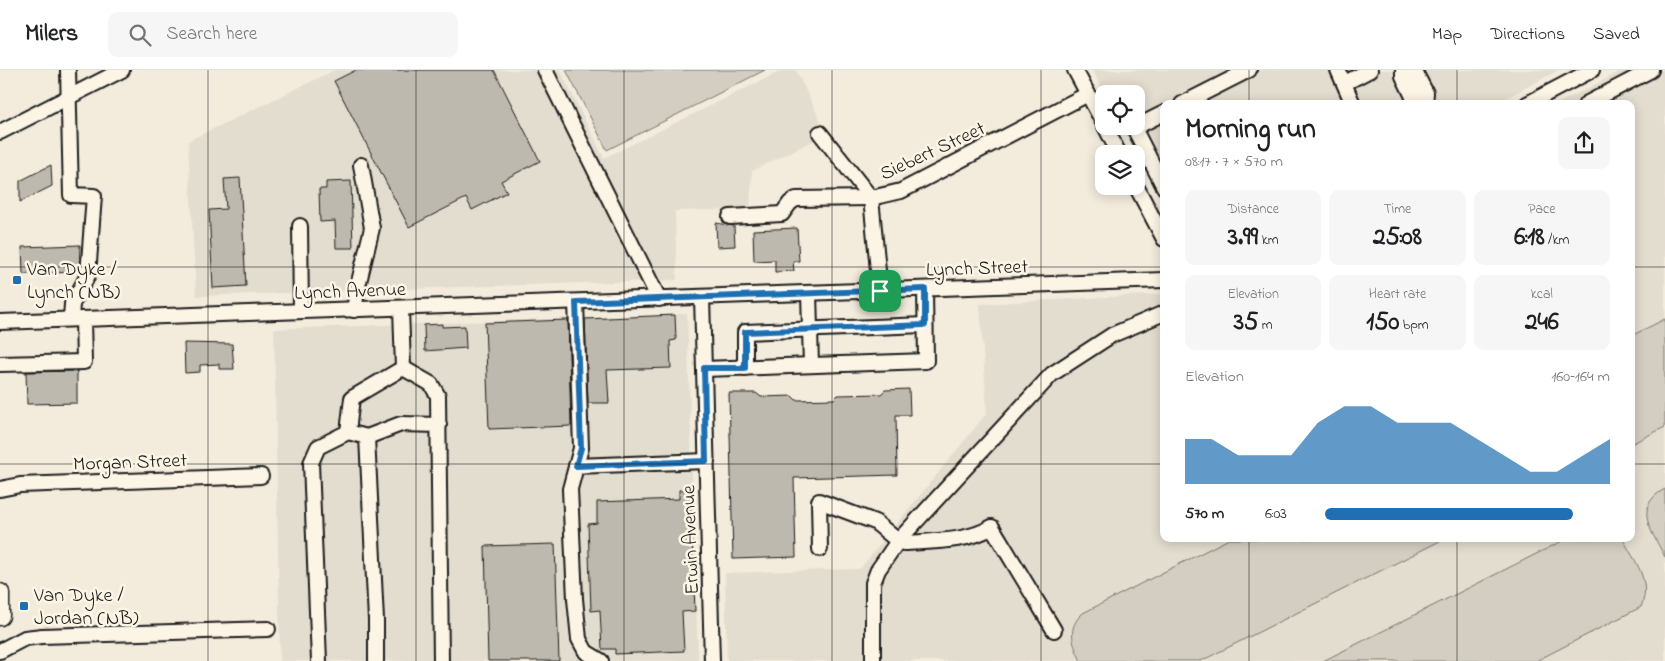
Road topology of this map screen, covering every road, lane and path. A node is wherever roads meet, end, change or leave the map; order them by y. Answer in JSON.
{"nodes":[{"id":1,"x":68,"y":70,"type":"edge"},
{"id":2,"x":122,"y":70,"type":"edge"},
{"id":3,"x":545,"y":70,"type":"edge"},
{"id":4,"x":1075,"y":70,"type":"edge"},
{"id":5,"x":1249,"y":70,"type":"edge"},
{"id":6,"x":1338,"y":70,"type":"edge"},
{"id":7,"x":1370,"y":70,"type":"edge"},
{"id":8,"x":1403,"y":70,"type":"edge"},
{"id":9,"x":1414,"y":70,"type":"edge"},
{"id":10,"x":1592,"y":70,"type":"edge"},
{"id":11,"x":1651,"y":70,"type":"edge"},
{"id":12,"x":1345,"y":83,"type":"junction"},
{"id":13,"x":1088,"y":94,"type":"junction"},
{"id":14,"x":69,"y":97,"type":"junction"},
{"id":15,"x":1190,"y":100,"type":"edge"},
{"id":16,"x":1351,"y":100,"type":"edge"},
{"id":17,"x":1415,"y":100,"type":"edge"},
{"id":18,"x":1425,"y":100,"type":"edge"},
{"id":19,"x":1535,"y":100,"type":"edge"},
{"id":20,"x":1594,"y":100,"type":"edge"},
{"id":21,"x":1095,"y":108,"type":"edge"},
{"id":22,"x":1160,"y":115,"type":"edge"},
{"id":23,"x":0,"y":132,"type":"edge"},
{"id":24,"x":820,"y":133,"type":"dead end"},
{"id":25,"x":360,"y":165,"type":"dead end"},
{"id":26,"x":1160,"y":179,"type":"edge"},
{"id":27,"x":1141,"y":195,"type":"edge"},
{"id":28,"x":870,"y":198,"type":"junction"},
{"id":29,"x":730,"y":217,"type":"dead end"},
{"id":30,"x":300,"y":226,"type":"dead end"},
{"id":31,"x":1160,"y":231,"type":"edge"},
{"id":32,"x":1160,"y":280,"type":"edge"},
{"id":33,"x":925,"y":289,"type":"junction"},
{"id":34,"x":880,"y":291,"type":"junction"},
{"id":35,"x":809,"y":293,"type":"junction"},
{"id":36,"x":702,"y":297,"type":"junction"},
{"id":37,"x":659,"y":299,"type":"junction"},
{"id":38,"x":576,"y":302,"type":"junction"},
{"id":39,"x":401,"y":308,"type":"junction"},
{"id":40,"x":354,"y":310,"type":"junction"},
{"id":41,"x":301,"y":311,"type":"junction"},
{"id":42,"x":1160,"y":315,"type":"edge"},
{"id":43,"x":77,"y":319,"type":"junction"},
{"id":44,"x":0,"y":322,"type":"edge"},
{"id":45,"x":925,"y":325,"type":"junction"},
{"id":46,"x":810,"y":330,"type":"junction"},
{"id":47,"x":0,"y":364,"type":"edge"},
{"id":48,"x":811,"y":365,"type":"junction"},
{"id":49,"x":403,"y":368,"type":"junction"},
{"id":50,"x":704,"y":368,"type":"junction"},
{"id":51,"x":745,"y":368,"type":"junction"},
{"id":52,"x":439,"y":425,"type":"junction"},
{"id":53,"x":348,"y":432,"type":"junction"},
{"id":54,"x":367,"y":437,"type":"junction"},
{"id":55,"x":706,"y":461,"type":"junction"},
{"id":56,"x":576,"y":466,"type":"junction"},
{"id":57,"x":261,"y":476,"type":"dead end"},
{"id":58,"x":0,"y":489,"type":"edge"},
{"id":59,"x":898,"y":540,"type":"junction"},
{"id":60,"x":820,"y":549,"type":"dead end"},
{"id":61,"x":0,"y":593,"type":"edge"},
{"id":62,"x":0,"y":616,"type":"edge"},
{"id":63,"x":268,"y":629,"type":"dead end"},
{"id":64,"x":1054,"y":630,"type":"dead end"},
{"id":65,"x":0,"y":637,"type":"edge"},
{"id":66,"x":25,"y":638,"type":"junction"},
{"id":67,"x":0,"y":651,"type":"edge"},
{"id":68,"x":319,"y":661,"type":"edge"},
{"id":69,"x":376,"y":661,"type":"edge"},
{"id":70,"x":441,"y":661,"type":"edge"},
{"id":71,"x":601,"y":661,"type":"edge"},
{"id":72,"x":712,"y":661,"type":"edge"},
{"id":73,"x":873,"y":661,"type":"edge"}],
"edges":[{"from":1,"to":14,"type":"street"},
{"from":2,"to":14,"type":"street"},
{"from":3,"to":37,"type":"street"},
{"from":4,"to":13,"type":"street"},
{"from":5,"to":15,"type":"street"},
{"from":6,"to":12,"type":"street"},
{"from":7,"to":12,"type":"street"},
{"from":8,"to":17,"type":"street"},
{"from":9,"to":18,"type":"street"},
{"from":10,"to":19,"type":"street"},
{"from":11,"to":20,"type":"street"},
{"from":12,"to":16,"type":"street"},
{"from":13,"to":21,"type":"street"},
{"from":13,"to":28,"type":"street","name":"Siebert Street"},
{"from":14,"to":23,"type":"street"},
{"from":14,"to":43,"type":"street"},
{"from":22,"to":26,"type":"street"},
{"from":24,"to":28,"type":"street"},
{"from":25,"to":40,"type":"street"},
{"from":27,"to":31,"type":"street"},
{"from":28,"to":29,"type":"street","name":"Siebert Street"},
{"from":28,"to":34,"type":"street"},
{"from":30,"to":41,"type":"street"},
{"from":32,"to":33,"type":"street","name":"Lynch Street"},
{"from":33,"to":34,"type":"street","name":"Lynch Street"},
{"from":33,"to":45,"type":"street"},
{"from":34,"to":35,"type":"street","name":"Lynch Street"},
{"from":35,"to":36,"type":"street","name":"Lynch Street"},
{"from":35,"to":46,"type":"street"},
{"from":36,"to":37,"type":"street","name":"Lynch Avenue"},
{"from":36,"to":50,"type":"street","name":"Erwin Avenue"},
{"from":37,"to":38,"type":"street","name":"Lynch Avenue"},
{"from":38,"to":39,"type":"street","name":"Lynch Avenue"},
{"from":38,"to":56,"type":"street"},
{"from":39,"to":40,"type":"street","name":"Lynch Avenue"},
{"from":39,"to":49,"type":"street"},
{"from":40,"to":41,"type":"street","name":"Lynch Avenue"},
{"from":41,"to":43,"type":"street","name":"Lynch Avenue"},
{"from":42,"to":59,"type":"street"},
{"from":43,"to":44,"type":"street","name":"Lynch Avenue"},
{"from":43,"to":47,"type":"street"},
{"from":45,"to":46,"type":"street"},
{"from":45,"to":48,"type":"street"},
{"from":46,"to":48,"type":"street"},
{"from":46,"to":51,"type":"street"},
{"from":48,"to":51,"type":"street"},
{"from":49,"to":52,"type":"street"},
{"from":49,"to":53,"type":"street"},
{"from":50,"to":51,"type":"street"},
{"from":50,"to":55,"type":"street","name":"Erwin Avenue"},
{"from":52,"to":54,"type":"street"},
{"from":52,"to":70,"type":"street"},
{"from":53,"to":54,"type":"street"},
{"from":53,"to":68,"type":"street"},
{"from":54,"to":69,"type":"street"},
{"from":55,"to":56,"type":"street"},
{"from":55,"to":72,"type":"street","name":"Erwin Avenue"},
{"from":56,"to":71,"type":"street"},
{"from":57,"to":58,"type":"street","name":"Morgan Street"},
{"from":59,"to":60,"type":"street"},
{"from":59,"to":64,"type":"street"},
{"from":59,"to":73,"type":"street"},
{"from":61,"to":62,"type":"main road"},
{"from":63,"to":66,"type":"street"},
{"from":65,"to":66,"type":"street"},
{"from":66,"to":67,"type":"street"}]}
